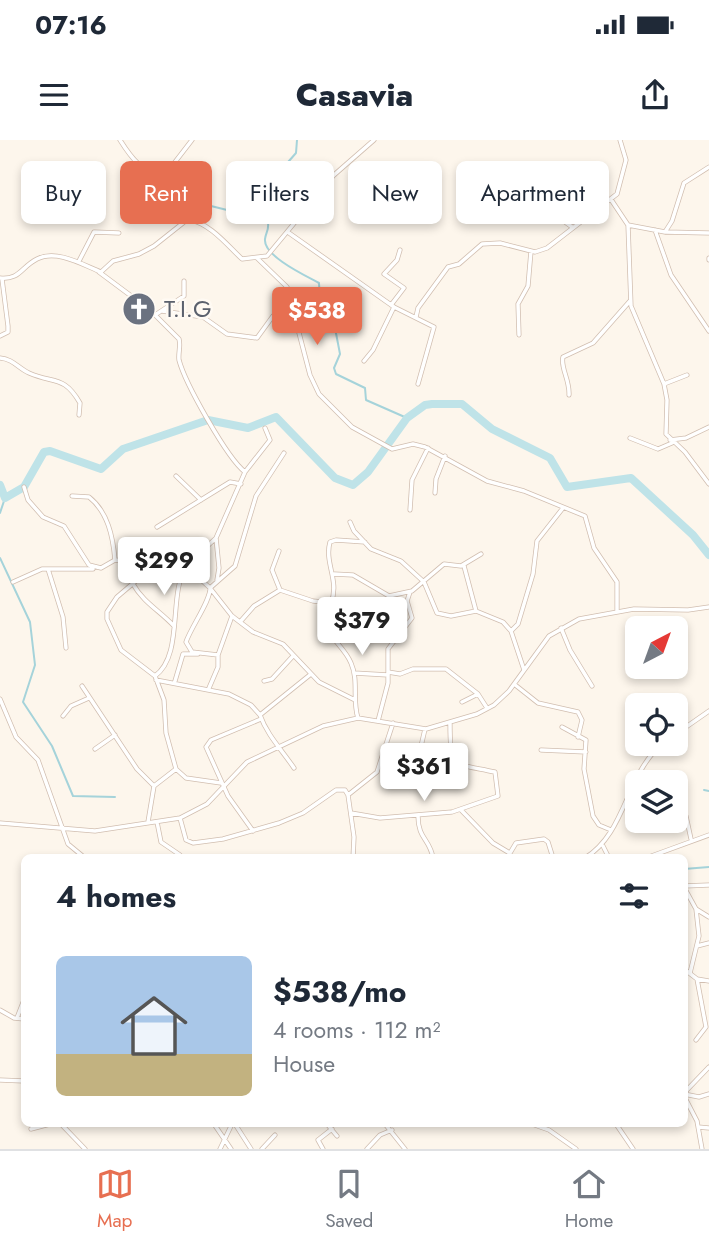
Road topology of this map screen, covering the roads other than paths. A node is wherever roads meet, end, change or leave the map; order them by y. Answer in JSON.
{"nodes":[{"id":1,"x":120,"y":140,"type":"edge"},
{"id":2,"x":192,"y":140,"type":"edge"},
{"id":3,"x":374,"y":140,"type":"edge"},
{"id":4,"x":620,"y":140,"type":"edge"},
{"id":5,"x":709,"y":167,"type":"edge"},
{"id":6,"x":334,"y":177,"type":"edge"},
{"id":7,"x":612,"y":201,"type":"junction"},
{"id":8,"x":295,"y":224,"type":"edge"},
{"id":9,"x":567,"y":224,"type":"edge"},
{"id":10,"x":628,"y":226,"type":"junction"},
{"id":11,"x":572,"y":228,"type":"junction"},
{"id":12,"x":655,"y":230,"type":"junction"},
{"id":13,"x":665,"y":232,"type":"junction"},
{"id":14,"x":119,"y":233,"type":"dead end"},
{"id":15,"x":289,"y":233,"type":"junction"},
{"id":16,"x":709,"y":233,"type":"edge"},
{"id":17,"x":400,"y":250,"type":"dead end"},
{"id":18,"x":531,"y":251,"type":"junction"},
{"id":19,"x":257,"y":258,"type":"junction"},
{"id":20,"x":79,"y":261,"type":"junction"},
{"id":21,"x":99,"y":272,"type":"junction"},
{"id":22,"x":1,"y":279,"type":"edge"},
{"id":23,"x":184,"y":281,"type":"dead end"},
{"id":24,"x":632,"y":299,"type":"junction"},
{"id":25,"x":393,"y":306,"type":"junction"},
{"id":26,"x":162,"y":311,"type":"junction"},
{"id":27,"x":155,"y":315,"type":"junction"},
{"id":28,"x":293,"y":315,"type":"junction"},
{"id":29,"x":415,"y":317,"type":"junction"},
{"id":30,"x":709,"y":331,"type":"edge"},
{"id":31,"x":519,"y":335,"type":"dead end"},
{"id":32,"x":0,"y":336,"type":"edge"},
{"id":33,"x":0,"y":358,"type":"edge"},
{"id":34,"x":364,"y":361,"type":"dead end"},
{"id":35,"x":687,"y":376,"type":"dead end"},
{"id":36,"x":418,"y":384,"type":"dead end"},
{"id":37,"x":664,"y":384,"type":"junction"},
{"id":38,"x":569,"y":395,"type":"dead end"},
{"id":39,"x":79,"y":415,"type":"dead end"},
{"id":40,"x":709,"y":427,"type":"edge"},
{"id":41,"x":265,"y":428,"type":"dead end"},
{"id":42,"x":630,"y":438,"type":"dead end"},
{"id":43,"x":671,"y":441,"type":"junction"},
{"id":44,"x":428,"y":448,"type":"junction"},
{"id":45,"x":284,"y":453,"type":"dead end"},
{"id":46,"x":445,"y":456,"type":"junction"},
{"id":47,"x":245,"y":472,"type":"junction"},
{"id":48,"x":176,"y":476,"type":"dead end"},
{"id":49,"x":241,"y":484,"type":"junction"},
{"id":50,"x":709,"y":484,"type":"edge"},
{"id":51,"x":24,"y":487,"type":"dead end"},
{"id":52,"x":435,"y":493,"type":"dead end"},
{"id":53,"x":72,"y":496,"type":"dead end"},
{"id":54,"x":201,"y":500,"type":"junction"},
{"id":55,"x":563,"y":508,"type":"junction"},
{"id":56,"x":411,"y":510,"type":"dead end"},
{"id":57,"x":350,"y":522,"type":"dead end"},
{"id":58,"x":157,"y":527,"type":"dead end"},
{"id":59,"x":216,"y":538,"type":"junction"},
{"id":60,"x":365,"y":542,"type":"junction"},
{"id":61,"x":279,"y":551,"type":"dead end"},
{"id":62,"x":481,"y":554,"type":"dead end"},
{"id":63,"x":115,"y":560,"type":"junction"},
{"id":64,"x":151,"y":562,"type":"junction"},
{"id":65,"x":463,"y":565,"type":"junction"},
{"id":66,"x":186,"y":566,"type":"junction"},
{"id":67,"x":48,"y":569,"type":"junction"},
{"id":68,"x":95,"y":569,"type":"junction"},
{"id":69,"x":334,"y":574,"type":"junction"},
{"id":70,"x":217,"y":580,"type":"junction"},
{"id":71,"x":13,"y":582,"type":"dead end"},
{"id":72,"x":425,"y":582,"type":"junction"},
{"id":73,"x":133,"y":584,"type":"junction"},
{"id":74,"x":210,"y":588,"type":"junction"},
{"id":75,"x":280,"y":590,"type":"junction"},
{"id":76,"x":410,"y":592,"type":"junction"},
{"id":77,"x":331,"y":603,"type":"junction"},
{"id":78,"x":709,"y":607,"type":"edge"},
{"id":79,"x":476,"y":611,"type":"junction"},
{"id":80,"x":617,"y":611,"type":"junction"},
{"id":81,"x":232,"y":617,"type":"junction"},
{"id":82,"x":240,"y":623,"type":"junction"},
{"id":83,"x":176,"y":627,"type":"junction"},
{"id":84,"x":561,"y":628,"type":"junction"},
{"id":85,"x":511,"y":631,"type":"junction"},
{"id":86,"x":66,"y":648,"type":"dead end"},
{"id":87,"x":198,"y":654,"type":"junction"},
{"id":88,"x":218,"y":655,"type":"junction"},
{"id":89,"x":293,"y":656,"type":"junction"},
{"id":90,"x":524,"y":670,"type":"junction"},
{"id":91,"x":354,"y":673,"type":"junction"},
{"id":92,"x":388,"y":673,"type":"junction"},
{"id":93,"x":311,"y":674,"type":"junction"},
{"id":94,"x":156,"y":678,"type":"junction"},
{"id":95,"x":175,"y":681,"type":"junction"},
{"id":96,"x":264,"y":681,"type":"dead end"},
{"id":97,"x":514,"y":684,"type":"junction"},
{"id":98,"x":82,"y":686,"type":"dead end"},
{"id":99,"x":592,"y":687,"type":"dead end"},
{"id":100,"x":208,"y":688,"type":"junction"},
{"id":101,"x":478,"y":694,"type":"junction"},
{"id":102,"x":89,"y":698,"type":"junction"},
{"id":103,"x":0,"y":699,"type":"edge"},
{"id":104,"x":355,"y":700,"type":"junction"},
{"id":105,"x":462,"y":702,"type":"dead end"},
{"id":106,"x":487,"y":709,"type":"junction"},
{"id":107,"x":709,"y":711,"type":"edge"},
{"id":108,"x":63,"y":716,"type":"dead end"},
{"id":109,"x":261,"y":717,"type":"junction"},
{"id":110,"x":358,"y":718,"type":"junction"},
{"id":111,"x":378,"y":721,"type":"junction"},
{"id":112,"x":393,"y":723,"type":"junction"},
{"id":113,"x":450,"y":723,"type":"junction"},
{"id":114,"x":688,"y":726,"type":"edge"},
{"id":115,"x":562,"y":727,"type":"dead end"},
{"id":116,"x":426,"y":729,"type":"junction"},
{"id":117,"x":115,"y":735,"type":"junction"},
{"id":118,"x":578,"y":737,"type":"junction"},
{"id":119,"x":280,"y":746,"type":"junction"},
{"id":120,"x":95,"y":749,"type":"dead end"},
{"id":121,"x":541,"y":750,"type":"dead end"},
{"id":122,"x":586,"y":752,"type":"junction"},
{"id":123,"x":294,"y":768,"type":"dead end"},
{"id":124,"x":416,"y":768,"type":"dead end"},
{"id":125,"x":176,"y":769,"type":"junction"},
{"id":126,"x":221,"y":784,"type":"junction"},
{"id":127,"x":153,"y":786,"type":"junction"},
{"id":128,"x":348,"y":795,"type":"junction"},
{"id":129,"x":625,"y":803,"type":"edge"},
{"id":130,"x":460,"y":809,"type":"junction"},
{"id":131,"x":351,"y":813,"type":"junction"},
{"id":132,"x":418,"y":815,"type":"junction"},
{"id":133,"x":180,"y":818,"type":"junction"},
{"id":134,"x":688,"y":819,"type":"edge"},
{"id":135,"x":148,"y":822,"type":"junction"},
{"id":136,"x":158,"y":822,"type":"junction"},
{"id":137,"x":0,"y":823,"type":"edge"},
{"id":138,"x":64,"y":829,"type":"junction"},
{"id":139,"x":611,"y":830,"type":"junction"},
{"id":140,"x":253,"y":831,"type":"junction"},
{"id":141,"x":709,"y":835,"type":"edge"},
{"id":142,"x":691,"y":839,"type":"junction"},
{"id":143,"x":603,"y":846,"type":"junction"},
{"id":144,"x":77,"y":852,"type":"joint"},
{"id":145,"x":80,"y":854,"type":"edge"},
{"id":146,"x":179,"y":854,"type":"edge"},
{"id":147,"x":353,"y":854,"type":"edge"},
{"id":148,"x":433,"y":854,"type":"edge"},
{"id":149,"x":506,"y":854,"type":"edge"},
{"id":150,"x":508,"y":854,"type":"edge"},
{"id":151,"x":552,"y":854,"type":"edge"},
{"id":152,"x":591,"y":854,"type":"edge"},
{"id":153,"x":607,"y":854,"type":"edge"},
{"id":154,"x":655,"y":854,"type":"edge"},
{"id":155,"x":709,"y":885,"type":"edge"},
{"id":156,"x":688,"y":888,"type":"edge"},
{"id":157,"x":688,"y":895,"type":"edge"},
{"id":158,"x":696,"y":909,"type":"junction"},
{"id":159,"x":709,"y":917,"type":"edge"},
{"id":160,"x":709,"y":943,"type":"edge"},
{"id":161,"x":697,"y":946,"type":"junction"},
{"id":162,"x":690,"y":973,"type":"joint"},
{"id":163,"x":697,"y":979,"type":"junction"},
{"id":164,"x":709,"y":981,"type":"edge"},
{"id":165,"x":21,"y":1008,"type":"edge"},
{"id":166,"x":0,"y":1010,"type":"edge"},
{"id":167,"x":17,"y":1018,"type":"junction"},
{"id":168,"x":21,"y":1019,"type":"edge"},
{"id":169,"x":696,"y":1040,"type":"dead end"},
{"id":170,"x":709,"y":1067,"type":"edge"},
{"id":171,"x":0,"y":1080,"type":"edge"},
{"id":172,"x":21,"y":1081,"type":"edge"},
{"id":173,"x":688,"y":1090,"type":"edge"},
{"id":174,"x":709,"y":1094,"type":"edge"},
{"id":175,"x":688,"y":1095,"type":"edge"},
{"id":176,"x":688,"y":1103,"type":"edge"},
{"id":177,"x":39,"y":1127,"type":"edge"},
{"id":178,"x":64,"y":1127,"type":"edge"},
{"id":179,"x":216,"y":1127,"type":"edge"},
{"id":180,"x":231,"y":1127,"type":"edge"},
{"id":181,"x":235,"y":1127,"type":"edge"},
{"id":182,"x":388,"y":1127,"type":"edge"},
{"id":183,"x":540,"y":1127,"type":"edge"},
{"id":184,"x":618,"y":1127,"type":"edge"},
{"id":185,"x":698,"y":1127,"type":"junction"},
{"id":186,"x":709,"y":1128,"type":"edge"},
{"id":187,"x":31,"y":1129,"type":"dead end"},
{"id":188,"x":332,"y":1129,"type":"joint"},
{"id":189,"x":392,"y":1130,"type":"junction"},
{"id":190,"x":275,"y":1135,"type":"dead end"},
{"id":191,"x":337,"y":1136,"type":"dead end"},
{"id":192,"x":223,"y":1140,"type":"junction"},
{"id":193,"x":565,"y":1143,"type":"junction"},
{"id":194,"x":85,"y":1149,"type":"edge"},
{"id":195,"x":220,"y":1149,"type":"edge"},
{"id":196,"x":231,"y":1149,"type":"edge"},
{"id":197,"x":251,"y":1149,"type":"edge"},
{"id":198,"x":262,"y":1149,"type":"edge"},
{"id":199,"x":323,"y":1149,"type":"edge"},
{"id":200,"x":367,"y":1149,"type":"edge"},
{"id":201,"x":405,"y":1149,"type":"edge"},
{"id":202,"x":563,"y":1149,"type":"edge"},
{"id":203,"x":576,"y":1149,"type":"edge"},
{"id":204,"x":633,"y":1149,"type":"edge"},
{"id":205,"x":702,"y":1149,"type":"edge"}],
"edges":[{"from":1,"to":2,"type":"street"},
{"from":3,"to":6,"type":"street"},
{"from":4,"to":7,"type":"street"},
{"from":5,"to":13,"type":"street"},
{"from":7,"to":10,"type":"street"},
{"from":7,"to":11,"type":"street"},
{"from":8,"to":15,"type":"street"},
{"from":9,"to":11,"type":"street"},
{"from":10,"to":12,"type":"street"},
{"from":10,"to":24,"type":"street"},
{"from":11,"to":18,"type":"street"},
{"from":12,"to":13,"type":"street"},
{"from":12,"to":30,"type":"street"},
{"from":13,"to":16,"type":"street"},
{"from":14,"to":20,"type":"street"},
{"from":15,"to":19,"type":"street"},
{"from":15,"to":25,"type":"street"},
{"from":17,"to":25,"type":"street"},
{"from":18,"to":29,"type":"street"},
{"from":18,"to":31,"type":"street"},
{"from":19,"to":21,"type":"street"},
{"from":19,"to":28,"type":"street"},
{"from":20,"to":21,"type":"street"},
{"from":20,"to":22,"type":"street"},
{"from":21,"to":27,"type":"street"},
{"from":22,"to":32,"type":"street"},
{"from":23,"to":26,"type":"street"},
{"from":24,"to":37,"type":"street"},
{"from":24,"to":38,"type":"street"},
{"from":25,"to":29,"type":"street"},
{"from":25,"to":34,"type":"street"},
{"from":26,"to":27,"type":"street"},
{"from":26,"to":28,"type":"street"},
{"from":27,"to":47,"type":"street"},
{"from":28,"to":44,"type":"street"},
{"from":29,"to":36,"type":"street"},
{"from":33,"to":39,"type":"street"},
{"from":35,"to":37,"type":"street"},
{"from":37,"to":43,"type":"street"},
{"from":40,"to":43,"type":"street"},
{"from":41,"to":47,"type":"street"},
{"from":42,"to":43,"type":"street"},
{"from":43,"to":50,"type":"street"},
{"from":44,"to":46,"type":"street"},
{"from":44,"to":56,"type":"street"},
{"from":45,"to":70,"type":"street"},
{"from":46,"to":52,"type":"street"},
{"from":46,"to":55,"type":"street"},
{"from":47,"to":49,"type":"street"},
{"from":48,"to":54,"type":"street"},
{"from":49,"to":54,"type":"street"},
{"from":49,"to":59,"type":"street"},
{"from":51,"to":68,"type":"street"},
{"from":53,"to":63,"type":"street"},
{"from":54,"to":58,"type":"street"},
{"from":55,"to":80,"type":"street"},
{"from":55,"to":85,"type":"street"},
{"from":57,"to":60,"type":"street"},
{"from":59,"to":66,"type":"street"},
{"from":59,"to":70,"type":"street"},
{"from":60,"to":69,"type":"street"},
{"from":60,"to":72,"type":"street"},
{"from":61,"to":75,"type":"street"},
{"from":62,"to":65,"type":"street"},
{"from":63,"to":64,"type":"street"},
{"from":63,"to":68,"type":"street"},
{"from":64,"to":66,"type":"street"},
{"from":64,"to":73,"type":"street"},
{"from":65,"to":72,"type":"street"},
{"from":65,"to":79,"type":"street"},
{"from":66,"to":74,"type":"street"},
{"from":66,"to":83,"type":"street"},
{"from":67,"to":68,"type":"street"},
{"from":67,"to":71,"type":"street"},
{"from":67,"to":86,"type":"street"},
{"from":69,"to":76,"type":"street"},
{"from":69,"to":77,"type":"street"},
{"from":70,"to":74,"type":"street"},
{"from":72,"to":76,"type":"street"},
{"from":72,"to":79,"type":"street"},
{"from":73,"to":83,"type":"street"},
{"from":73,"to":94,"type":"street"},
{"from":74,"to":81,"type":"street"},
{"from":74,"to":87,"type":"street"},
{"from":75,"to":77,"type":"street"},
{"from":75,"to":82,"type":"street"},
{"from":76,"to":92,"type":"street"},
{"from":77,"to":91,"type":"street"},
{"from":78,"to":80,"type":"street"},
{"from":79,"to":85,"type":"street"},
{"from":80,"to":84,"type":"street"},
{"from":81,"to":82,"type":"street"},
{"from":81,"to":88,"type":"street"},
{"from":82,"to":89,"type":"street"},
{"from":83,"to":94,"type":"street"},
{"from":84,"to":90,"type":"street"},
{"from":84,"to":99,"type":"street"},
{"from":85,"to":90,"type":"street"},
{"from":87,"to":88,"type":"street"},
{"from":87,"to":95,"type":"street"},
{"from":88,"to":100,"type":"street"},
{"from":89,"to":93,"type":"street"},
{"from":89,"to":96,"type":"street"},
{"from":90,"to":97,"type":"street"},
{"from":91,"to":92,"type":"street"},
{"from":91,"to":104,"type":"street"},
{"from":92,"to":101,"type":"street"},
{"from":92,"to":111,"type":"street"},
{"from":93,"to":104,"type":"street"},
{"from":93,"to":109,"type":"street"},
{"from":94,"to":95,"type":"street"},
{"from":94,"to":125,"type":"street"},
{"from":95,"to":100,"type":"street"},
{"from":97,"to":106,"type":"street"},
{"from":97,"to":118,"type":"street"},
{"from":98,"to":102,"type":"street"},
{"from":100,"to":109,"type":"street"},
{"from":101,"to":105,"type":"street"},
{"from":101,"to":106,"type":"street"},
{"from":102,"to":108,"type":"street"},
{"from":102,"to":117,"type":"street"},
{"from":103,"to":138,"type":"street"},
{"from":104,"to":110,"type":"street"},
{"from":106,"to":113,"type":"street"},
{"from":107,"to":114,"type":"street"},
{"from":109,"to":119,"type":"street"},
{"from":109,"to":126,"type":"street"},
{"from":110,"to":111,"type":"street"},
{"from":110,"to":119,"type":"street"},
{"from":111,"to":112,"type":"street"},
{"from":112,"to":116,"type":"street"},
{"from":112,"to":128,"type":"street"},
{"from":113,"to":116,"type":"street"},
{"from":113,"to":130,"type":"street"},
{"from":115,"to":118,"type":"street"},
{"from":116,"to":124,"type":"street"},
{"from":117,"to":120,"type":"street"},
{"from":117,"to":127,"type":"street"},
{"from":118,"to":122,"type":"street"},
{"from":119,"to":123,"type":"street"},
{"from":119,"to":126,"type":"street"},
{"from":121,"to":122,"type":"street"},
{"from":122,"to":139,"type":"street"},
{"from":125,"to":126,"type":"street"},
{"from":125,"to":127,"type":"street"},
{"from":126,"to":133,"type":"street"},
{"from":126,"to":140,"type":"street"},
{"from":127,"to":135,"type":"street"},
{"from":128,"to":131,"type":"street"},
{"from":128,"to":140,"type":"street"},
{"from":129,"to":139,"type":"street"},
{"from":130,"to":132,"type":"street"},
{"from":130,"to":149,"type":"street"},
{"from":131,"to":132,"type":"street"},
{"from":131,"to":147,"type":"street"},
{"from":132,"to":148,"type":"street"},
{"from":133,"to":136,"type":"street"},
{"from":133,"to":140,"type":"street"},
{"from":134,"to":142,"type":"street"},
{"from":135,"to":136,"type":"street"},
{"from":135,"to":138,"type":"street"},
{"from":136,"to":146,"type":"street"},
{"from":137,"to":138,"type":"street"},
{"from":138,"to":144,"type":"street"},
{"from":139,"to":143,"type":"street"},
{"from":141,"to":142,"type":"street"},
{"from":142,"to":154,"type":"street"},
{"from":143,"to":152,"type":"street"},
{"from":143,"to":153,"type":"street"},
{"from":144,"to":145,"type":"street"},
{"from":150,"to":151,"type":"street"},
{"from":155,"to":156,"type":"street"},
{"from":157,"to":158,"type":"street"},
{"from":158,"to":159,"type":"street"},
{"from":158,"to":161,"type":"street"},
{"from":160,"to":161,"type":"street"},
{"from":161,"to":162,"type":"street"},
{"from":162,"to":163,"type":"street"},
{"from":163,"to":164,"type":"street"},
{"from":163,"to":169,"type":"street"},
{"from":165,"to":167,"type":"street"},
{"from":166,"to":167,"type":"street"},
{"from":167,"to":168,"type":"street"},
{"from":170,"to":173,"type":"street"},
{"from":171,"to":172,"type":"street"},
{"from":174,"to":175,"type":"street"},
{"from":176,"to":185,"type":"street"},
{"from":177,"to":187,"type":"street"},
{"from":178,"to":194,"type":"street"},
{"from":179,"to":192,"type":"street"},
{"from":180,"to":192,"type":"street"},
{"from":181,"to":197,"type":"street"},
{"from":182,"to":189,"type":"street"},
{"from":183,"to":193,"type":"street"},
{"from":184,"to":204,"type":"street"},
{"from":185,"to":186,"type":"street"},
{"from":185,"to":205,"type":"street"},
{"from":188,"to":191,"type":"street"},
{"from":188,"to":199,"type":"street"},
{"from":189,"to":200,"type":"street"},
{"from":189,"to":201,"type":"street"},
{"from":190,"to":198,"type":"street"},
{"from":192,"to":195,"type":"street"},
{"from":192,"to":196,"type":"street"},
{"from":193,"to":202,"type":"street"},
{"from":193,"to":203,"type":"street"}]}
